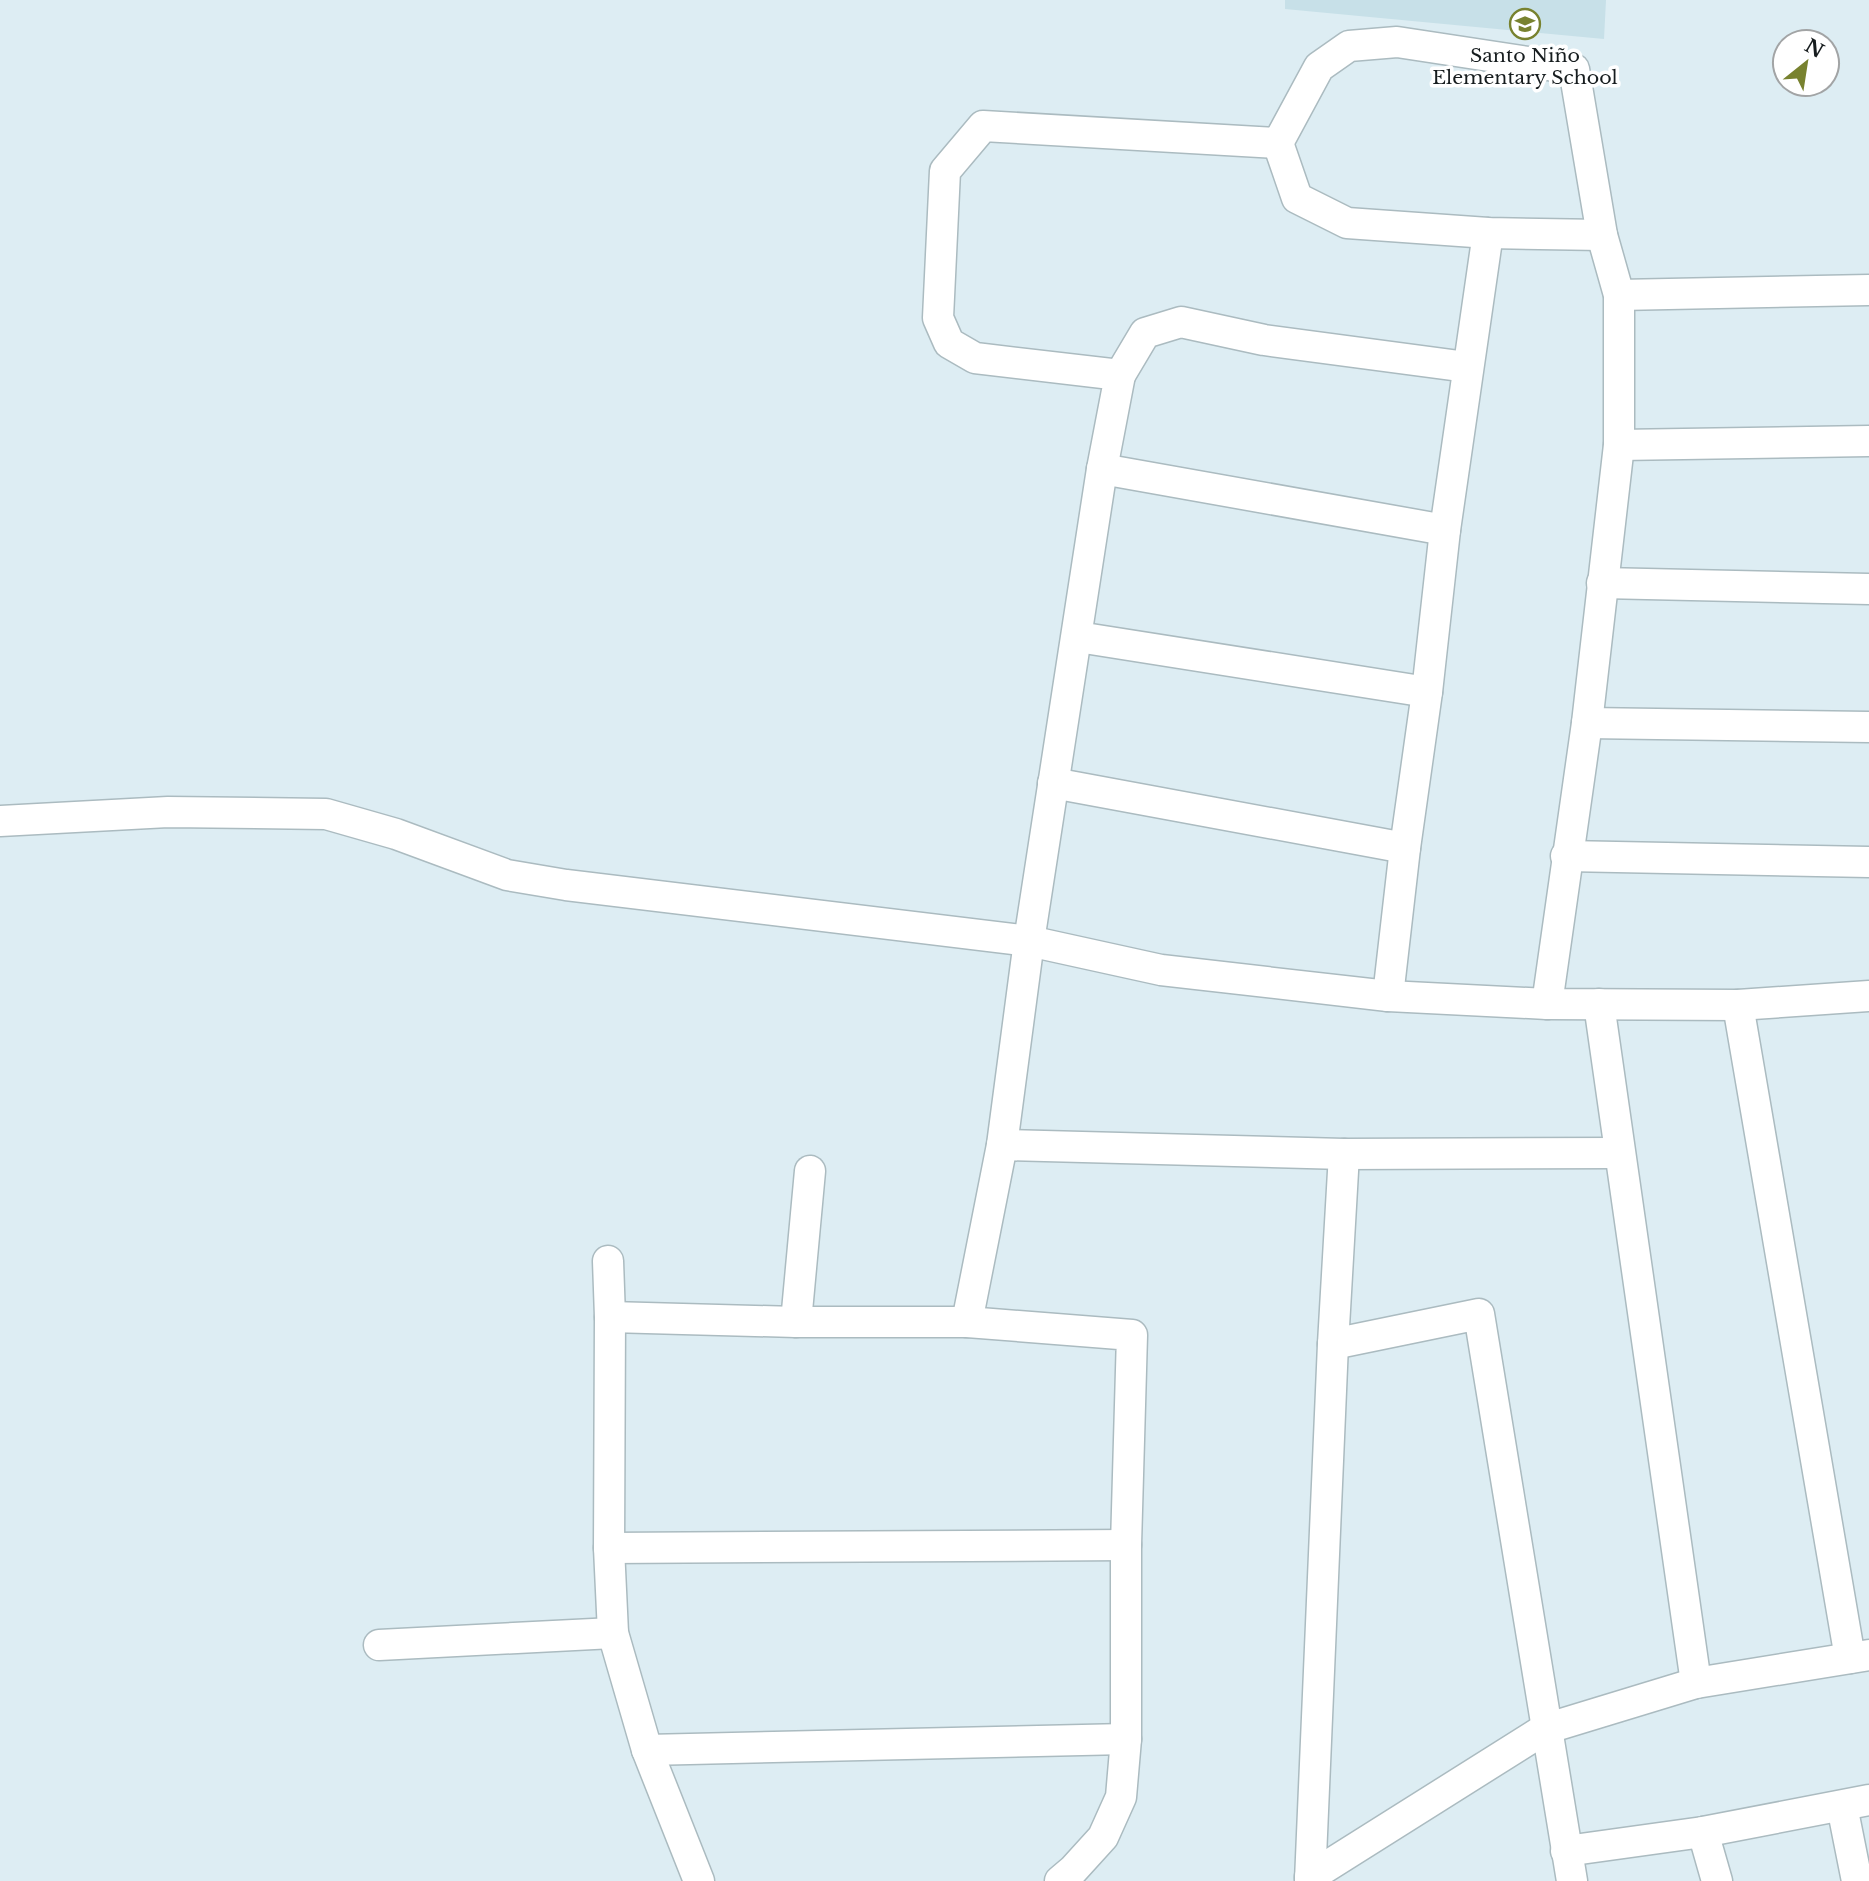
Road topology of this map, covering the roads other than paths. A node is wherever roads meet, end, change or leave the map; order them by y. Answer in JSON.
{"nodes":[{"id":1,"x":1278,"y":143,"type":"junction"},
{"id":2,"x":1488,"y":233,"type":"junction"},
{"id":3,"x":1602,"y":235,"type":"junction"},
{"id":4,"x":1869,"y":290,"type":"edge"},
{"id":5,"x":1619,"y":295,"type":"junction"},
{"id":6,"x":1467,"y":368,"type":"junction"},
{"id":7,"x":1120,"y":376,"type":"junction"},
{"id":8,"x":1869,"y":441,"type":"edge"},
{"id":9,"x":1619,"y":445,"type":"junction"},
{"id":10,"x":1102,"y":468,"type":"junction"},
{"id":11,"x":1445,"y":530,"type":"junction"},
{"id":12,"x":1602,"y":583,"type":"junction"},
{"id":13,"x":1869,"y":589,"type":"edge"},
{"id":14,"x":1078,"y":637,"type":"junction"},
{"id":15,"x":1427,"y":692,"type":"junction"},
{"id":16,"x":1587,"y":723,"type":"junction"},
{"id":17,"x":1869,"y":727,"type":"edge"},
{"id":18,"x":1054,"y":783,"type":"junction"},
{"id":19,"x":0,"y":821,"type":"edge"},
{"id":20,"x":1405,"y":848,"type":"junction"},
{"id":21,"x":1566,"y":856,"type":"junction"},
{"id":22,"x":1869,"y":862,"type":"edge"},
{"id":23,"x":1029,"y":941,"type":"junction"},
{"id":24,"x":1388,"y":996,"type":"junction"},
{"id":25,"x":1869,"y":996,"type":"edge"},
{"id":26,"x":1547,"y":1004,"type":"junction"},
{"id":27,"x":1598,"y":1004,"type":"junction"},
{"id":28,"x":1738,"y":1005,"type":"junction"},
{"id":29,"x":1002,"y":1145,"type":"junction"},
{"id":30,"x":1619,"y":1153,"type":"junction"},
{"id":31,"x":1344,"y":1154,"type":"junction"},
{"id":32,"x":810,"y":1171,"type":"dead end"},
{"id":33,"x":608,"y":1261,"type":"dead end"},
{"id":34,"x":610,"y":1317,"type":"junction"},
{"id":35,"x":796,"y":1322,"type":"junction"},
{"id":36,"x":967,"y":1322,"type":"junction"},
{"id":37,"x":1333,"y":1344,"type":"junction"},
{"id":38,"x":1126,"y":1545,"type":"junction"},
{"id":39,"x":609,"y":1548,"type":"junction"},
{"id":40,"x":613,"y":1633,"type":"junction"},
{"id":41,"x":379,"y":1645,"type":"dead end"},
{"id":42,"x":1859,"y":1657,"type":"edge"},
{"id":43,"x":1696,"y":1683,"type":"junction"},
{"id":44,"x":1545,"y":1729,"type":"junction"},
{"id":45,"x":1126,"y":1739,"type":"junction"},
{"id":46,"x":647,"y":1750,"type":"junction"},
{"id":47,"x":1855,"y":1803,"type":"edge"},
{"id":48,"x":1703,"y":1832,"type":"junction"},
{"id":49,"x":1566,"y":1851,"type":"junction"},
{"id":50,"x":1310,"y":1879,"type":"edge"},
{"id":51,"x":699,"y":1881,"type":"edge"},
{"id":52,"x":1060,"y":1881,"type":"edge"},
{"id":53,"x":1572,"y":1881,"type":"edge"},
{"id":54,"x":1717,"y":1881,"type":"edge"},
{"id":55,"x":1857,"y":1881,"type":"edge"}],
"edges":[{"from":1,"to":2,"type":"street"},
{"from":1,"to":3,"type":"street"},
{"from":1,"to":7,"type":"street"},
{"from":2,"to":3,"type":"street"},
{"from":2,"to":6,"type":"street"},
{"from":3,"to":5,"type":"street"},
{"from":4,"to":5,"type":"street"},
{"from":5,"to":9,"type":"street"},
{"from":6,"to":7,"type":"street"},
{"from":6,"to":11,"type":"street"},
{"from":7,"to":10,"type":"street"},
{"from":8,"to":9,"type":"street"},
{"from":9,"to":12,"type":"street"},
{"from":10,"to":11,"type":"street"},
{"from":10,"to":14,"type":"street"},
{"from":11,"to":15,"type":"street"},
{"from":12,"to":13,"type":"street"},
{"from":12,"to":16,"type":"street"},
{"from":14,"to":15,"type":"street"},
{"from":14,"to":18,"type":"street"},
{"from":15,"to":20,"type":"street"},
{"from":16,"to":17,"type":"street"},
{"from":16,"to":21,"type":"street"},
{"from":18,"to":20,"type":"street"},
{"from":18,"to":23,"type":"street"},
{"from":19,"to":23,"type":"street"},
{"from":20,"to":24,"type":"street"},
{"from":21,"to":22,"type":"street"},
{"from":21,"to":26,"type":"street"},
{"from":23,"to":24,"type":"street"},
{"from":23,"to":29,"type":"street"},
{"from":24,"to":26,"type":"street"},
{"from":25,"to":28,"type":"street"},
{"from":26,"to":27,"type":"street"},
{"from":27,"to":28,"type":"street"},
{"from":27,"to":30,"type":"street"},
{"from":28,"to":42,"type":"street"},
{"from":29,"to":31,"type":"street"},
{"from":29,"to":36,"type":"street"},
{"from":30,"to":31,"type":"street"},
{"from":30,"to":43,"type":"street"},
{"from":31,"to":37,"type":"street"},
{"from":32,"to":35,"type":"street"},
{"from":33,"to":34,"type":"street"},
{"from":34,"to":35,"type":"street"},
{"from":34,"to":39,"type":"street"},
{"from":35,"to":36,"type":"street"},
{"from":36,"to":38,"type":"street"},
{"from":37,"to":44,"type":"street"},
{"from":37,"to":50,"type":"street"},
{"from":38,"to":39,"type":"street"},
{"from":38,"to":45,"type":"street"},
{"from":39,"to":40,"type":"street"},
{"from":40,"to":41,"type":"street"},
{"from":40,"to":46,"type":"street"},
{"from":42,"to":43,"type":"street"},
{"from":43,"to":44,"type":"street"},
{"from":44,"to":49,"type":"street"},
{"from":44,"to":50,"type":"street"},
{"from":45,"to":46,"type":"street"},
{"from":45,"to":52,"type":"street"},
{"from":46,"to":51,"type":"street"},
{"from":47,"to":48,"type":"street"},
{"from":47,"to":55,"type":"street"},
{"from":48,"to":49,"type":"street"},
{"from":48,"to":54,"type":"street"},
{"from":49,"to":53,"type":"street"}]}
